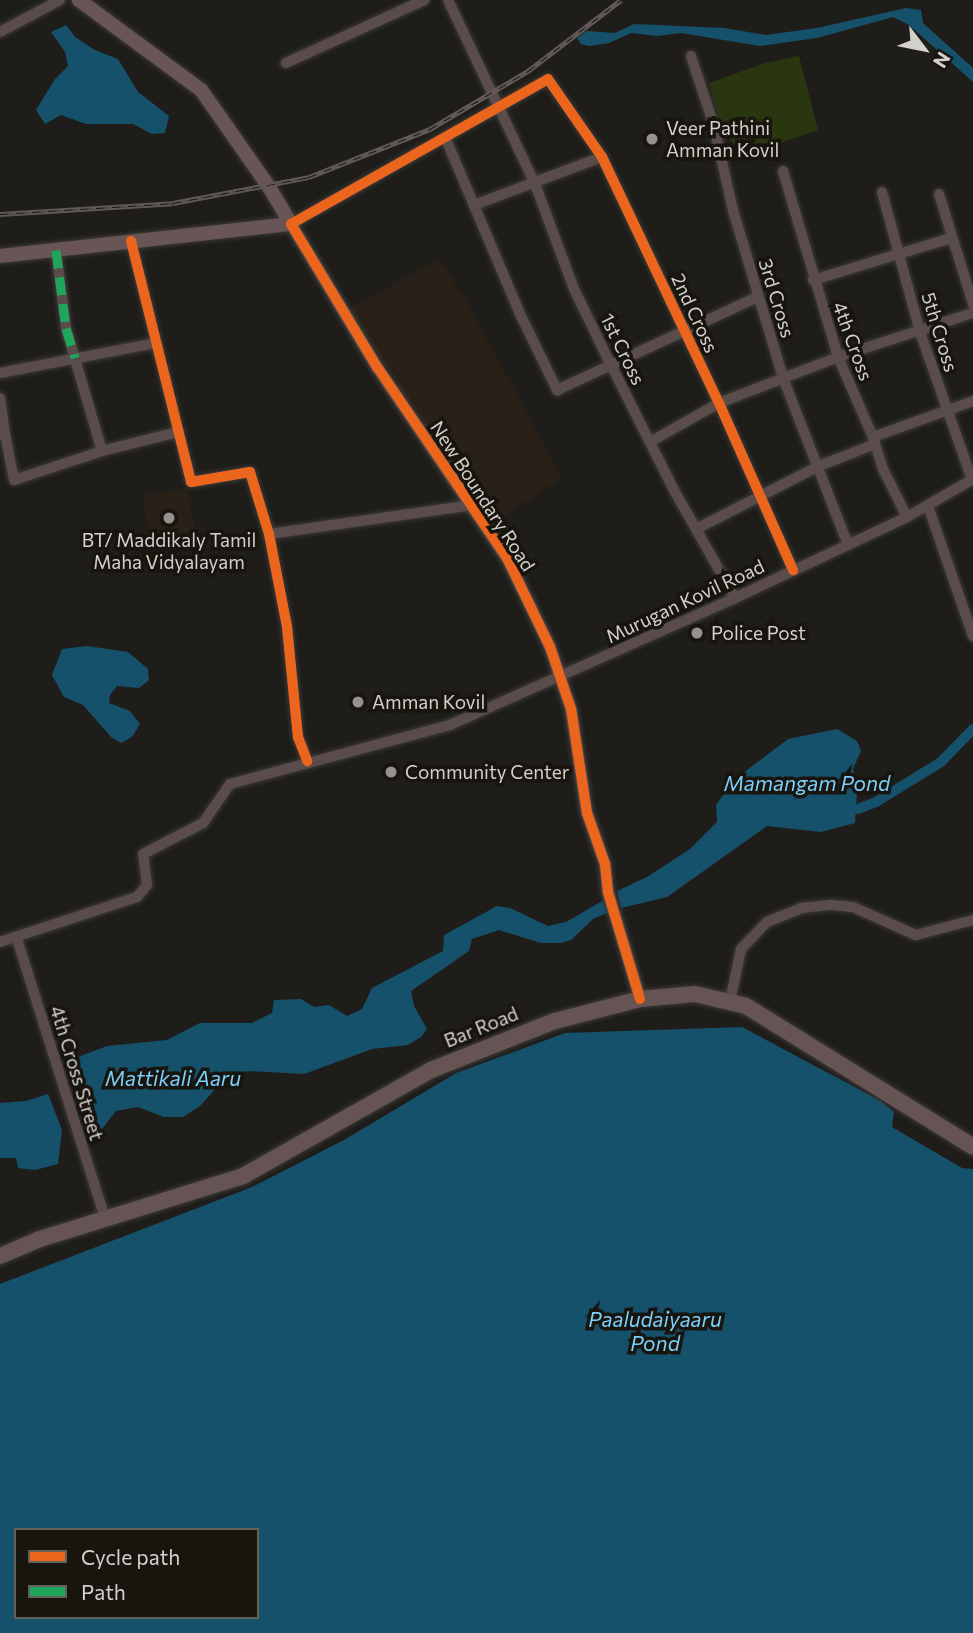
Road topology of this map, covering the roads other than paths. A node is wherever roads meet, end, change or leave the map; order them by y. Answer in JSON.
{"nodes":[{"id":1,"x":60,"y":0,"type":"edge"},
{"id":2,"x":79,"y":0,"type":"edge"},
{"id":3,"x":424,"y":0,"type":"edge"},
{"id":4,"x":447,"y":0,"type":"edge"},
{"id":5,"x":0,"y":32,"type":"edge"},
{"id":6,"x":691,"y":56,"type":"dead end"},
{"id":7,"x":286,"y":62,"type":"dead end"},
{"id":8,"x":496,"y":107,"type":"junction"},
{"id":9,"x":445,"y":136,"type":"junction"},
{"id":10,"x":603,"y":157,"type":"junction"},
{"id":11,"x":783,"y":171,"type":"dead end"},
{"id":12,"x":535,"y":184,"type":"junction"},
{"id":13,"x":882,"y":192,"type":"dead end"},
{"id":14,"x":939,"y":194,"type":"dead end"},
{"id":15,"x":474,"y":205,"type":"junction"},
{"id":16,"x":291,"y":224,"type":"junction"},
{"id":17,"x":951,"y":238,"type":"junction"},
{"id":18,"x":131,"y":242,"type":"junction"},
{"id":19,"x":57,"y":250,"type":"junction"},
{"id":20,"x":899,"y":253,"type":"junction"},
{"id":21,"x":0,"y":256,"type":"edge"},
{"id":22,"x":813,"y":280,"type":"junction"},
{"id":23,"x":757,"y":296,"type":"junction"},
{"id":24,"x":973,"y":304,"type":"edge"},
{"id":25,"x":973,"y":313,"type":"edge"},
{"id":26,"x":683,"y":330,"type":"junction"},
{"id":27,"x":920,"y":332,"type":"junction"},
{"id":28,"x":156,"y":343,"type":"junction"},
{"id":29,"x":838,"y":357,"type":"junction"},
{"id":30,"x":75,"y":358,"type":"junction"},
{"id":31,"x":610,"y":363,"type":"junction"},
{"id":32,"x":0,"y":373,"type":"edge"},
{"id":33,"x":783,"y":378,"type":"junction"},
{"id":34,"x":0,"y":398,"type":"edge"},
{"id":35,"x":973,"y":401,"type":"edge"},
{"id":36,"x":719,"y":403,"type":"junction"},
{"id":37,"x":947,"y":410,"type":"junction"},
{"id":38,"x":178,"y":432,"type":"junction"},
{"id":39,"x":3,"y":434,"type":"edge"},
{"id":40,"x":874,"y":440,"type":"junction"},
{"id":41,"x":650,"y":442,"type":"junction"},
{"id":42,"x":102,"y":451,"type":"junction"},
{"id":43,"x":819,"y":466,"type":"junction"},
{"id":44,"x":972,"y":479,"type":"edge"},
{"id":45,"x":760,"y":494,"type":"junction"},
{"id":46,"x":473,"y":505,"type":"junction"},
{"id":47,"x":928,"y":506,"type":"junction"},
{"id":48,"x":907,"y":517,"type":"junction"},
{"id":49,"x":698,"y":528,"type":"junction"},
{"id":50,"x":269,"y":534,"type":"junction"},
{"id":51,"x":848,"y":545,"type":"junction"},
{"id":52,"x":793,"y":570,"type":"junction"},
{"id":53,"x":735,"y":598,"type":"junction"},
{"id":54,"x":973,"y":636,"type":"edge"},
{"id":55,"x":560,"y":675,"type":"junction"},
{"id":56,"x":306,"y":761,"type":"junction"},
{"id":57,"x":973,"y":919,"type":"edge"},
{"id":58,"x":17,"y":939,"type":"junction"},
{"id":59,"x":0,"y":942,"type":"edge"},
{"id":60,"x":640,"y":999,"type":"junction"},
{"id":61,"x":730,"y":1002,"type":"junction"},
{"id":62,"x":973,"y":1147,"type":"edge"},
{"id":63,"x":105,"y":1218,"type":"junction"},
{"id":64,"x":0,"y":1256,"type":"edge"}],
"edges":[{"from":1,"to":5,"type":"street"},
{"from":2,"to":16,"type":"main road","name":"New Boundary Road"},
{"from":3,"to":7,"type":"street"},
{"from":4,"to":8,"type":"street","name":"1st Cross"},
{"from":6,"to":23,"type":"street","name":"3rd Cross"},
{"from":8,"to":9,"type":"street"},
{"from":8,"to":10,"type":"street","name":"2nd Cross"},
{"from":8,"to":12,"type":"street","name":"1st Cross"},
{"from":9,"to":15,"type":"street"},
{"from":9,"to":16,"type":"street"},
{"from":10,"to":12,"type":"street"},
{"from":10,"to":26,"type":"street","name":"2nd Cross"},
{"from":11,"to":22,"type":"street","name":"4th Cross"},
{"from":12,"to":15,"type":"street"},
{"from":12,"to":31,"type":"street","name":"1st Cross"},
{"from":13,"to":20,"type":"street","name":"5th Cross"},
{"from":14,"to":17,"type":"street"},
{"from":15,"to":31,"type":"street"},
{"from":16,"to":18,"type":"main road"},
{"from":16,"to":46,"type":"street","name":"New Boundary Road"},
{"from":17,"to":20,"type":"street"},
{"from":17,"to":24,"type":"street"},
{"from":18,"to":19,"type":"main road"},
{"from":18,"to":28,"type":"street"},
{"from":19,"to":21,"type":"main road"},
{"from":19,"to":30,"type":"street"},
{"from":20,"to":22,"type":"street"},
{"from":20,"to":27,"type":"street","name":"5th Cross"},
{"from":22,"to":29,"type":"street","name":"4th Cross"},
{"from":23,"to":26,"type":"street"},
{"from":23,"to":33,"type":"street","name":"3rd Cross"},
{"from":25,"to":27,"type":"street"},
{"from":26,"to":31,"type":"street"},
{"from":26,"to":36,"type":"street","name":"2nd Cross"},
{"from":27,"to":29,"type":"street"},
{"from":27,"to":37,"type":"street","name":"5th Cross"},
{"from":28,"to":30,"type":"street"},
{"from":28,"to":38,"type":"street"},
{"from":29,"to":33,"type":"street"},
{"from":29,"to":40,"type":"street","name":"4th Cross"},
{"from":30,"to":32,"type":"street"},
{"from":30,"to":42,"type":"street"},
{"from":31,"to":41,"type":"street","name":"1st Cross"},
{"from":33,"to":36,"type":"street"},
{"from":33,"to":43,"type":"street","name":"3rd Cross"},
{"from":34,"to":39,"type":"street"},
{"from":35,"to":37,"type":"street"},
{"from":36,"to":41,"type":"street"},
{"from":36,"to":45,"type":"street","name":"2nd Cross"},
{"from":37,"to":40,"type":"street"},
{"from":37,"to":44,"type":"street","name":"5th Cross"},
{"from":38,"to":42,"type":"street"},
{"from":38,"to":50,"type":"street"},
{"from":39,"to":42,"type":"street"},
{"from":40,"to":43,"type":"street"},
{"from":40,"to":48,"type":"street","name":"4th Cross"},
{"from":41,"to":49,"type":"street","name":"1st Cross"},
{"from":43,"to":45,"type":"street"},
{"from":43,"to":51,"type":"street","name":"3rd Cross"},
{"from":44,"to":47,"type":"street","name":"Murugan Kovil Road"},
{"from":45,"to":49,"type":"street"},
{"from":45,"to":52,"type":"street","name":"2nd Cross"},
{"from":46,"to":50,"type":"street"},
{"from":46,"to":55,"type":"street","name":"New Boundary Road"},
{"from":47,"to":48,"type":"street","name":"Murugan Kovil Road"},
{"from":47,"to":54,"type":"street"},
{"from":48,"to":51,"type":"street","name":"Murugan Kovil Road"},
{"from":49,"to":53,"type":"street","name":"1st Cross"},
{"from":50,"to":56,"type":"street"},
{"from":51,"to":52,"type":"street","name":"Murugan Kovil Road"},
{"from":52,"to":53,"type":"street","name":"Murugan Kovil Road"},
{"from":53,"to":55,"type":"street","name":"Murugan Kovil Road"},
{"from":55,"to":56,"type":"street","name":"Murugan Kovil Road"},
{"from":55,"to":60,"type":"street","name":"New Boundary Road"},
{"from":56,"to":58,"type":"street","name":"Murugan Kovil Road"},
{"from":57,"to":61,"type":"street"},
{"from":58,"to":59,"type":"street"},
{"from":58,"to":63,"type":"street","name":"4th Cross Street"},
{"from":60,"to":61,"type":"main road","name":"Bar Road"},
{"from":60,"to":63,"type":"main road","name":"Bar Road"},
{"from":61,"to":62,"type":"main road","name":"Bar Road"},
{"from":63,"to":64,"type":"main road","name":"Bar Road"}]}
